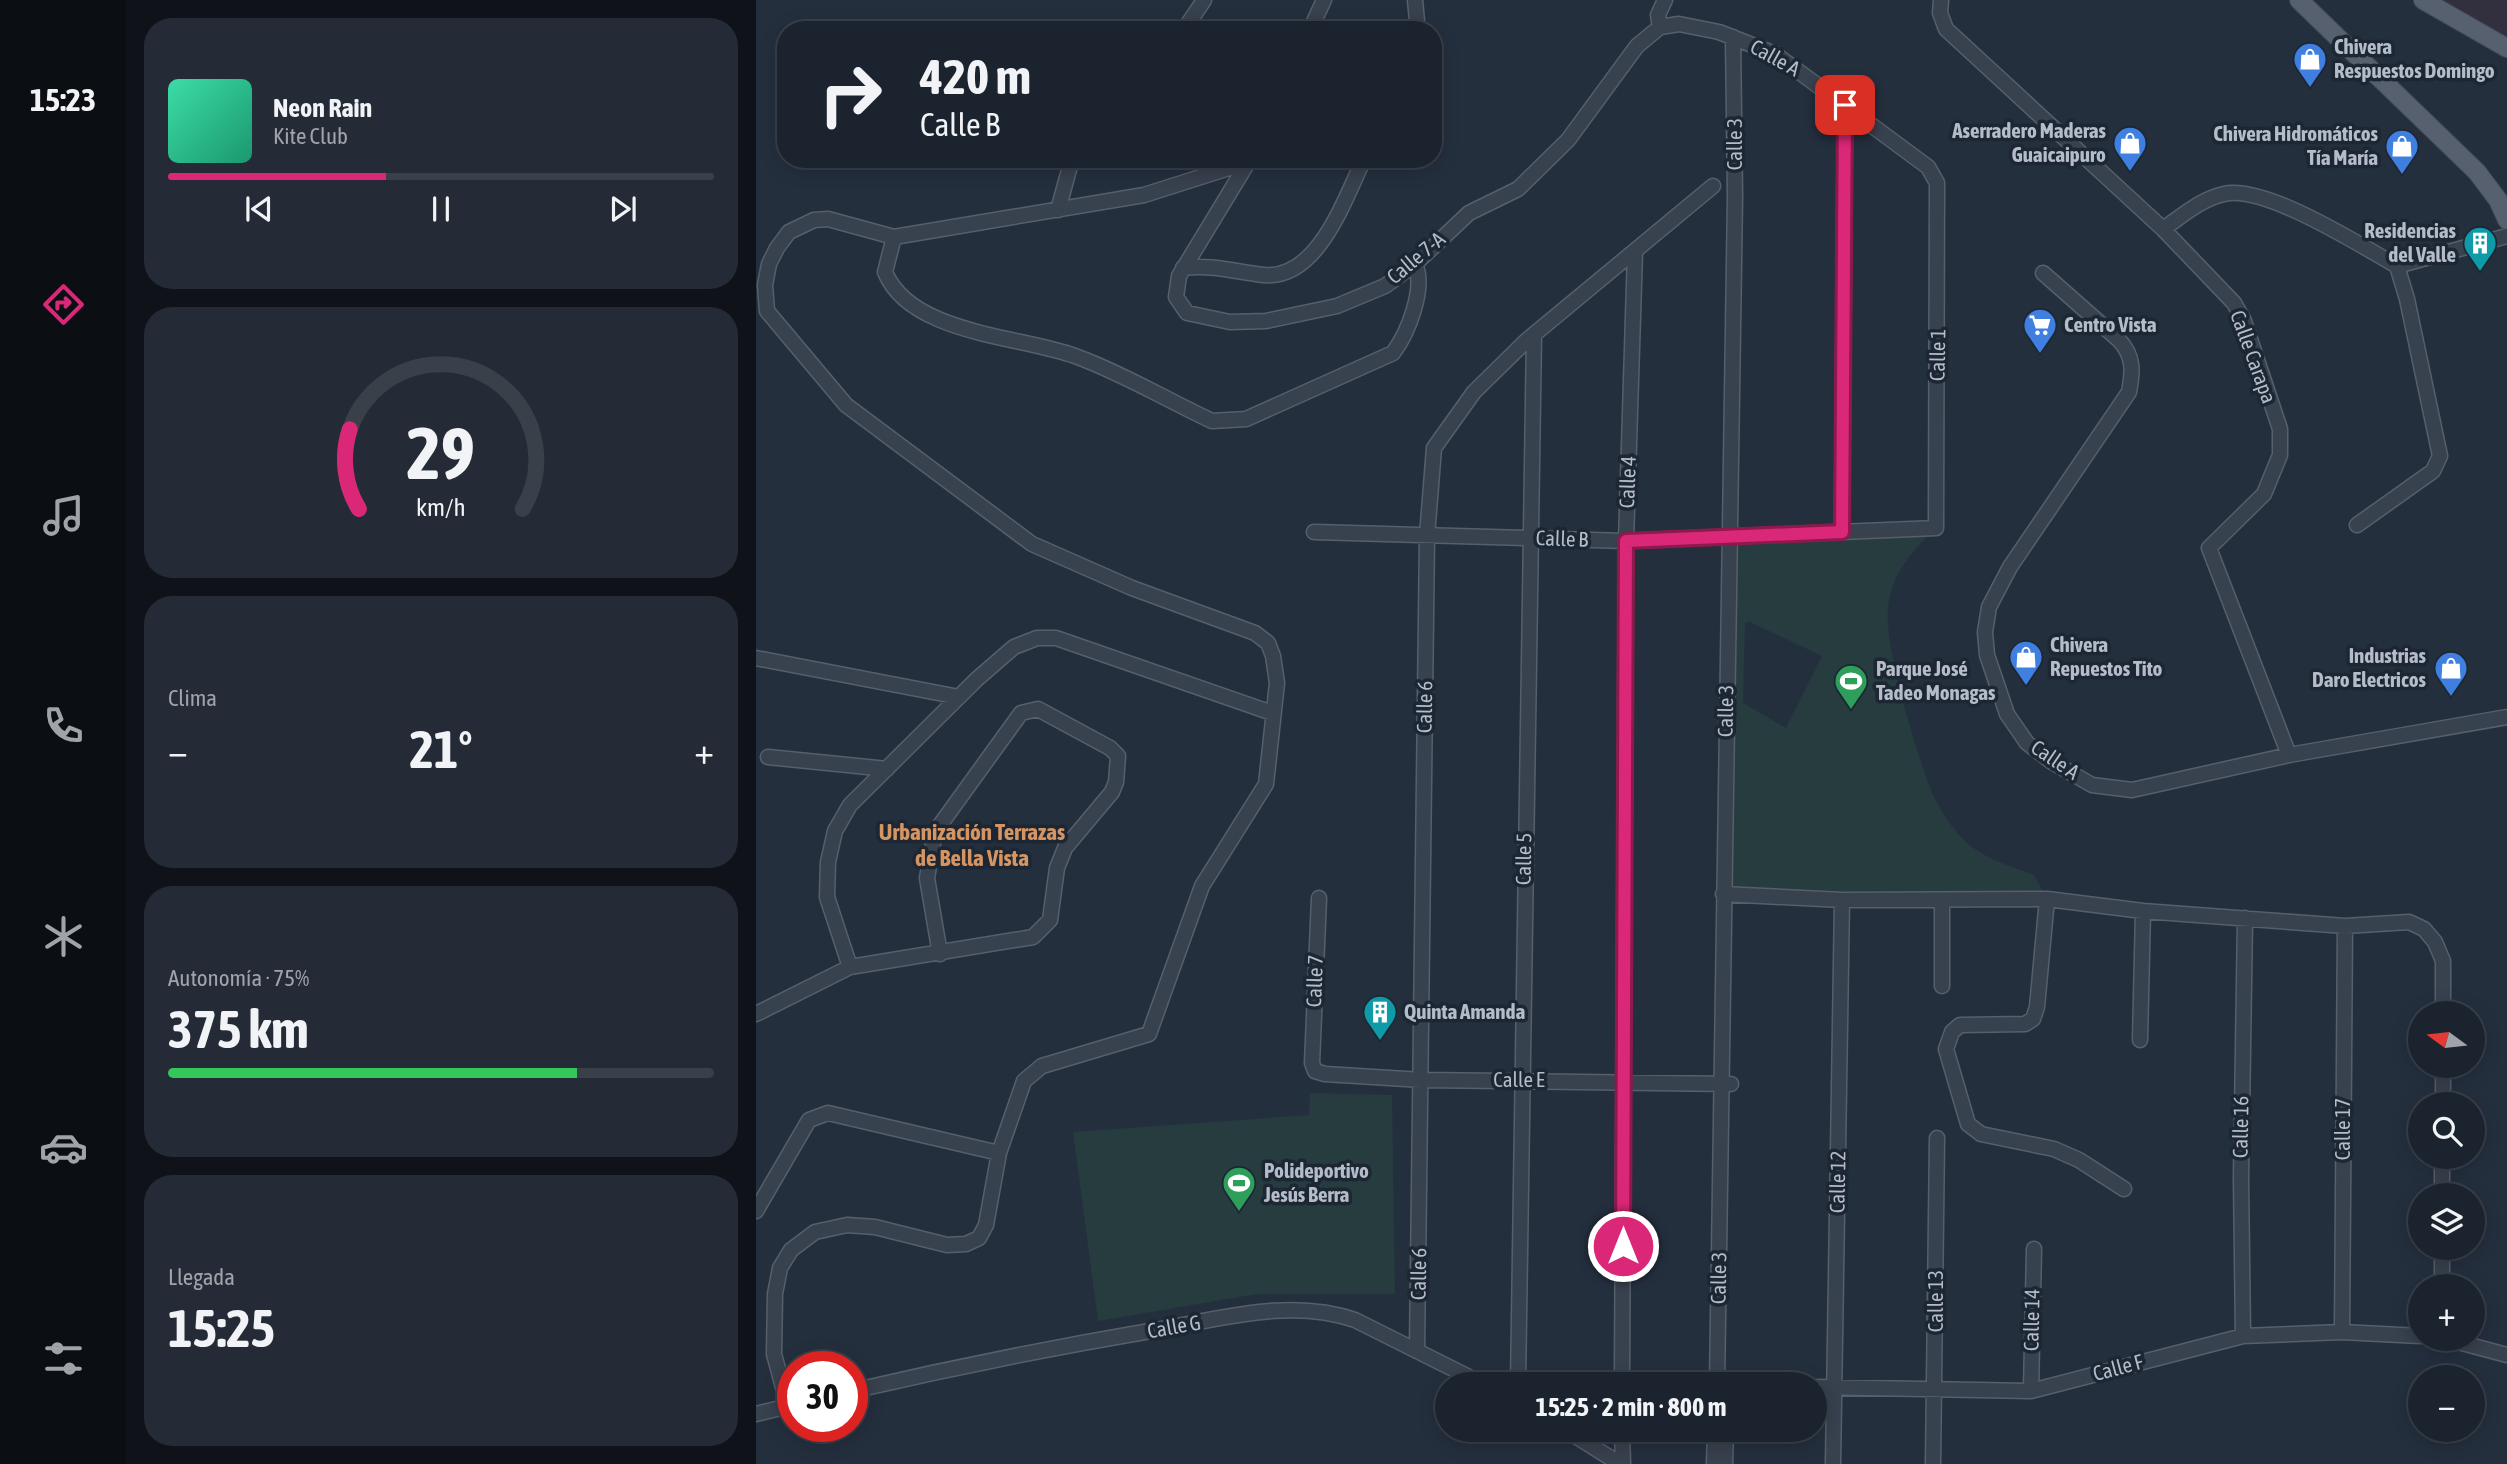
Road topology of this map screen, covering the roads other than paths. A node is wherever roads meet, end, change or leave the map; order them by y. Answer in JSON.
{"nodes":[{"id":1,"x":1205,"y":0,"type":"edge"},
{"id":2,"x":1306,"y":0,"type":"edge"},
{"id":3,"x":1415,"y":0,"type":"edge"},
{"id":4,"x":1665,"y":0,"type":"edge"},
{"id":5,"x":1941,"y":0,"type":"edge"},
{"id":6,"x":2299,"y":0,"type":"edge"},
{"id":7,"x":2423,"y":0,"type":"edge"},
{"id":8,"x":1322,"y":3,"type":"edge"},
{"id":9,"x":1190,"y":21,"type":"edge"},
{"id":10,"x":1314,"y":21,"type":"edge"},
{"id":11,"x":1417,"y":21,"type":"edge"},
{"id":12,"x":1660,"y":27,"type":"junction"},
{"id":13,"x":1737,"y":39,"type":"junction"},
{"id":14,"x":2507,"y":48,"type":"edge"},
{"id":15,"x":1845,"y":105,"type":"junction"},
{"id":16,"x":1070,"y":168,"type":"edge"},
{"id":17,"x":1227,"y":168,"type":"edge"},
{"id":18,"x":1245,"y":168,"type":"edge"},
{"id":19,"x":1360,"y":168,"type":"edge"},
{"id":20,"x":1937,"y":183,"type":"joint"},
{"id":21,"x":1713,"y":186,"type":"dead end"},
{"id":22,"x":1058,"y":210,"type":"junction"},
{"id":23,"x":2507,"y":220,"type":"edge"},
{"id":24,"x":2163,"y":229,"type":"junction"},
{"id":25,"x":2507,"y":236,"type":"edge"},
{"id":26,"x":894,"y":237,"type":"junction"},
{"id":27,"x":1635,"y":252,"type":"junction"},
{"id":28,"x":1415,"y":264,"type":"junction"},
{"id":29,"x":2397,"y":266,"type":"junction"},
{"id":30,"x":1183,"y":268,"type":"junction"},
{"id":31,"x":2043,"y":273,"type":"dead end"},
{"id":32,"x":1534,"y":334,"type":"junction"},
{"id":33,"x":2357,"y":524,"type":"dead end"},
{"id":34,"x":1936,"y":528,"type":"joint"},
{"id":35,"x":1314,"y":532,"type":"dead end"},
{"id":36,"x":1842,"y":532,"type":"junction"},
{"id":37,"x":1427,"y":536,"type":"junction"},
{"id":38,"x":1529,"y":537,"type":"junction"},
{"id":39,"x":1732,"y":537,"type":"junction"},
{"id":40,"x":1626,"y":541,"type":"junction"},
{"id":41,"x":756,"y":658,"type":"edge"},
{"id":42,"x":959,"y":697,"type":"junction"},
{"id":43,"x":1272,"y":713,"type":"junction"},
{"id":44,"x":2507,"y":717,"type":"edge"},
{"id":45,"x":2289,"y":755,"type":"junction"},
{"id":46,"x":768,"y":757,"type":"dead end"},
{"id":47,"x":887,"y":769,"type":"junction"},
{"id":48,"x":1726,"y":894,"type":"junction"},
{"id":49,"x":1318,"y":898,"type":"dead end"},
{"id":50,"x":2047,"y":899,"type":"junction"},
{"id":51,"x":1842,"y":900,"type":"junction"},
{"id":52,"x":1942,"y":900,"type":"junction"},
{"id":53,"x":2143,"y":911,"type":"junction"},
{"id":54,"x":2245,"y":918,"type":"junction"},
{"id":55,"x":2346,"y":926,"type":"junction"},
{"id":56,"x":940,"y":954,"type":"junction"},
{"id":57,"x":850,"y":967,"type":"junction"},
{"id":58,"x":1942,"y":986,"type":"dead end"},
{"id":59,"x":2443,"y":1001,"type":"edge"},
{"id":60,"x":756,"y":1014,"type":"edge"},
{"id":61,"x":2140,"y":1040,"type":"dead end"},
{"id":62,"x":1312,"y":1063,"type":"joint"},
{"id":63,"x":1422,"y":1080,"type":"junction"},
{"id":64,"x":1521,"y":1080,"type":"junction"},
{"id":65,"x":1624,"y":1081,"type":"junction"},
{"id":66,"x":1728,"y":1083,"type":"junction"},
{"id":67,"x":1937,"y":1138,"type":"dead end"},
{"id":68,"x":999,"y":1153,"type":"junction"},
{"id":69,"x":2124,"y":1189,"type":"dead end"},
{"id":70,"x":756,"y":1211,"type":"edge"},
{"id":71,"x":2034,"y":1249,"type":"dead end"},
{"id":72,"x":2342,"y":1332,"type":"junction"},
{"id":73,"x":2408,"y":1335,"type":"edge"},
{"id":74,"x":2243,"y":1336,"type":"junction"},
{"id":75,"x":2485,"y":1349,"type":"edge"},
{"id":76,"x":1418,"y":1350,"type":"junction"},
{"id":77,"x":2507,"y":1355,"type":"edge"},
{"id":78,"x":777,"y":1364,"type":"edge"},
{"id":79,"x":1460,"y":1372,"type":"edge"},
{"id":80,"x":1518,"y":1372,"type":"edge"},
{"id":81,"x":1622,"y":1372,"type":"edge"},
{"id":82,"x":1717,"y":1372,"type":"edge"},
{"id":83,"x":1726,"y":1372,"type":"edge"},
{"id":84,"x":868,"y":1388,"type":"edge"},
{"id":85,"x":1827,"y":1388,"type":"edge"},
{"id":86,"x":1834,"y":1388,"type":"junction"},
{"id":87,"x":1935,"y":1390,"type":"junction"},
{"id":88,"x":2031,"y":1391,"type":"junction"},
{"id":89,"x":777,"y":1409,"type":"edge"},
{"id":90,"x":756,"y":1414,"type":"edge"},
{"id":91,"x":1586,"y":1442,"type":"edge"},
{"id":92,"x":1622,"y":1442,"type":"edge"},
{"id":93,"x":1715,"y":1442,"type":"edge"},
{"id":94,"x":1726,"y":1442,"type":"edge"},
{"id":95,"x":1622,"y":1464,"type":"edge"},
{"id":96,"x":1714,"y":1464,"type":"edge"},
{"id":97,"x":1726,"y":1464,"type":"edge"},
{"id":98,"x":1833,"y":1464,"type":"edge"},
{"id":99,"x":1933,"y":1464,"type":"edge"}],
"edges":[{"from":1,"to":9,"type":"street"},
{"from":2,"to":8,"type":"street"},
{"from":3,"to":11,"type":"street"},
{"from":4,"to":12,"type":"street"},
{"from":5,"to":24,"type":"street","name":"Calle Carapa"},
{"from":6,"to":23,"type":"main road"},
{"from":7,"to":14,"type":"main road"},
{"from":8,"to":10,"type":"street"},
{"from":12,"to":13,"type":"street"},
{"from":12,"to":28,"type":"street","name":"Calle 7-A"},
{"from":13,"to":15,"type":"street","name":"Calle A"},
{"from":13,"to":39,"type":"street","name":"Calle 3"},
{"from":15,"to":20,"type":"street","name":"Calle A"},
{"from":15,"to":36,"type":"street"},
{"from":16,"to":22,"type":"street"},
{"from":17,"to":22,"type":"street"},
{"from":18,"to":30,"type":"street","name":"Calle 7-A"},
{"from":19,"to":30,"type":"street"},
{"from":20,"to":34,"type":"street","name":"Calle 1"},
{"from":21,"to":27,"type":"street","name":"Calle 6"},
{"from":22,"to":26,"type":"street"},
{"from":24,"to":29,"type":"street"},
{"from":24,"to":45,"type":"street","name":"Calle Carapa"},
{"from":25,"to":29,"type":"street"},
{"from":26,"to":28,"type":"street"},
{"from":26,"to":43,"type":"street"},
{"from":27,"to":32,"type":"street","name":"Calle 6"},
{"from":27,"to":40,"type":"street","name":"Calle 4"},
{"from":28,"to":30,"type":"street","name":"Calle 7-A"},
{"from":29,"to":33,"type":"street"},
{"from":31,"to":45,"type":"street","name":"Calle A"},
{"from":32,"to":37,"type":"street","name":"Calle 6"},
{"from":32,"to":38,"type":"street","name":"Calle 5"},
{"from":34,"to":36,"type":"street","name":"Calle B"},
{"from":35,"to":37,"type":"street","name":"Calle B"},
{"from":36,"to":39,"type":"street","name":"Calle B"},
{"from":37,"to":38,"type":"street","name":"Calle B"},
{"from":37,"to":63,"type":"street","name":"Calle 6"},
{"from":38,"to":40,"type":"street","name":"Calle B"},
{"from":38,"to":64,"type":"street","name":"Calle 5"},
{"from":39,"to":40,"type":"street","name":"Calle B"},
{"from":39,"to":48,"type":"street","name":"Calle 3"},
{"from":40,"to":65,"type":"street","name":"Calle 4"},
{"from":41,"to":42,"type":"street"},
{"from":42,"to":43,"type":"street"},
{"from":42,"to":47,"type":"street"},
{"from":43,"to":68,"type":"street"},
{"from":44,"to":45,"type":"street","name":"Calle A"},
{"from":46,"to":47,"type":"street"},
{"from":47,"to":57,"type":"street"},
{"from":48,"to":51,"type":"street"},
{"from":48,"to":66,"type":"street","name":"Calle 3"},
{"from":49,"to":62,"type":"street","name":"Calle 7"},
{"from":50,"to":52,"type":"street"},
{"from":50,"to":53,"type":"street"},
{"from":50,"to":69,"type":"street"},
{"from":51,"to":52,"type":"street"},
{"from":51,"to":86,"type":"street","name":"Calle 12"},
{"from":52,"to":58,"type":"street"},
{"from":53,"to":54,"type":"street"},
{"from":53,"to":61,"type":"street"},
{"from":54,"to":55,"type":"street"},
{"from":54,"to":74,"type":"street","name":"Calle 16"},
{"from":55,"to":59,"type":"street"},
{"from":55,"to":72,"type":"street","name":"Calle 17"},
{"from":56,"to":56,"type":"street"},
{"from":56,"to":57,"type":"street"},
{"from":57,"to":60,"type":"street"},
{"from":62,"to":63,"type":"street","name":"Calle E"},
{"from":63,"to":64,"type":"street","name":"Calle E"},
{"from":63,"to":76,"type":"street","name":"Calle 6"},
{"from":64,"to":65,"type":"street","name":"Calle E"},
{"from":64,"to":80,"type":"street","name":"Calle 5"},
{"from":65,"to":66,"type":"street","name":"Calle E"},
{"from":65,"to":81,"type":"street","name":"Calle 4"},
{"from":66,"to":82,"type":"street","name":"Calle 3"},
{"from":66,"to":83,"type":"street","name":"Calle 3"},
{"from":67,"to":87,"type":"street","name":"Calle 13"},
{"from":68,"to":70,"type":"street"},
{"from":68,"to":78,"type":"street"},
{"from":71,"to":88,"type":"street","name":"Calle 14"},
{"from":72,"to":73,"type":"street","name":"Calle F"},
{"from":72,"to":74,"type":"street","name":"Calle F"},
{"from":74,"to":88,"type":"street","name":"Calle F"},
{"from":75,"to":77,"type":"street"},
{"from":76,"to":79,"type":"street","name":"Calle G"},
{"from":76,"to":84,"type":"street","name":"Calle G"},
{"from":85,"to":86,"type":"street","name":"Calle F"},
{"from":86,"to":87,"type":"street","name":"Calle F"},
{"from":86,"to":98,"type":"street","name":"Calle 12"},
{"from":87,"to":88,"type":"street","name":"Calle F"},
{"from":87,"to":99,"type":"street","name":"Calle 13"},
{"from":89,"to":90,"type":"street"},
{"from":91,"to":95,"type":"street"},
{"from":92,"to":95,"type":"street"},
{"from":93,"to":96,"type":"street"},
{"from":94,"to":97,"type":"street"}]}
